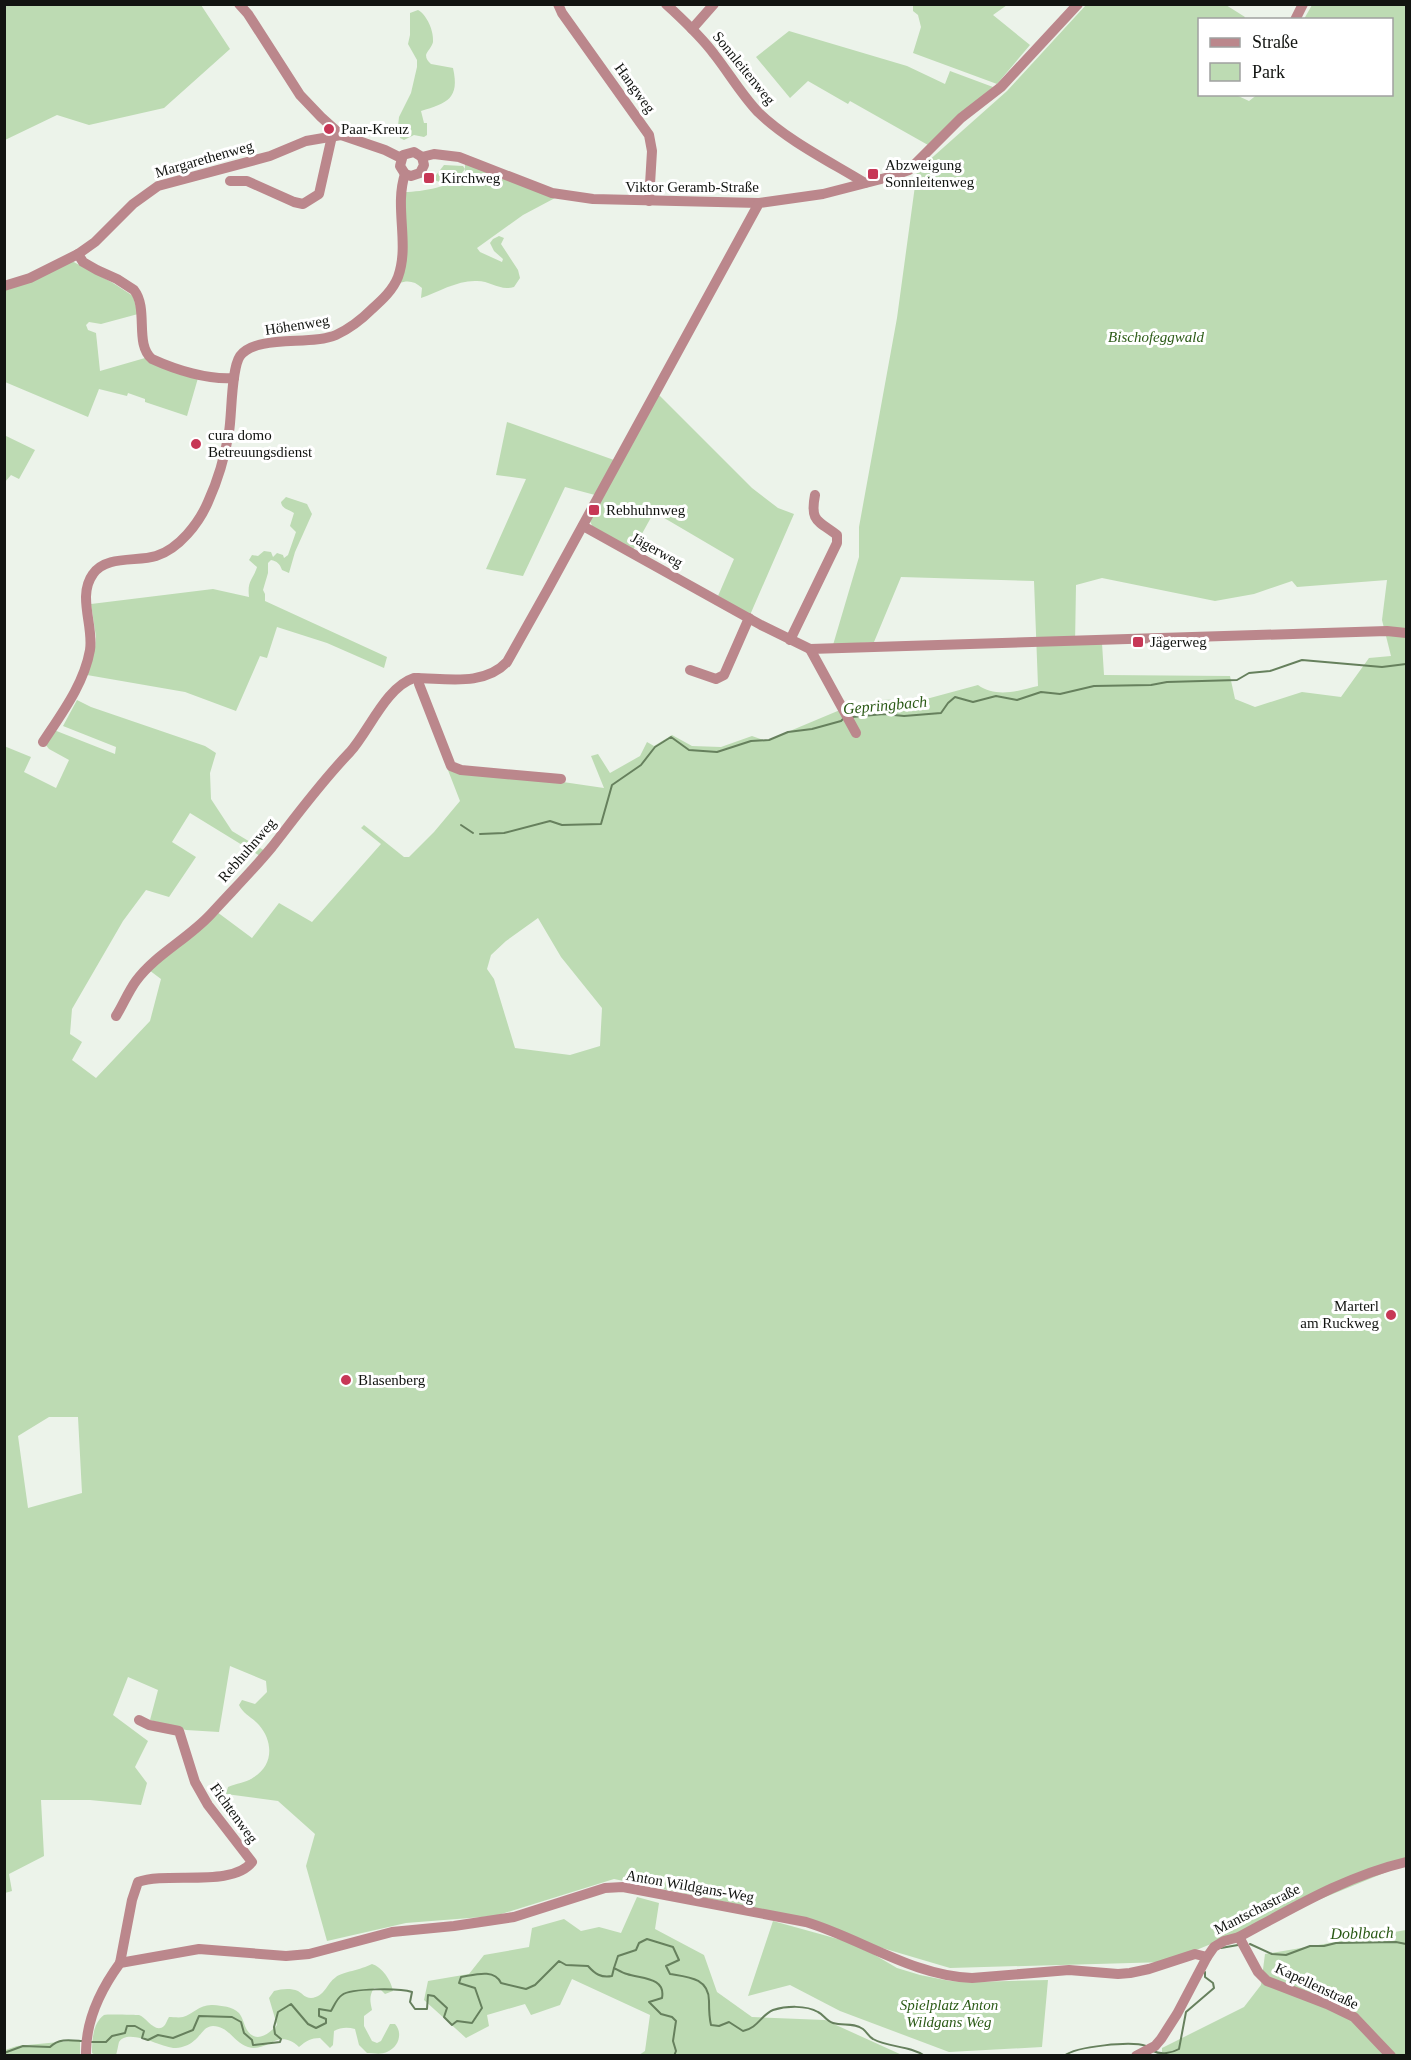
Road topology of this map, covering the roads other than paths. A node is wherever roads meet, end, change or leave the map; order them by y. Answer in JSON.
{"nodes":[{"id":1,"x":239,"y":4,"type":"edge"},
{"id":2,"x":558,"y":4,"type":"edge"},
{"id":3,"x":666,"y":4,"type":"edge"},
{"id":4,"x":714,"y":4,"type":"edge"},
{"id":5,"x":1078,"y":4,"type":"edge"},
{"id":6,"x":1303,"y":4,"type":"edge"},
{"id":7,"x":1296,"y":18,"type":"edge"},
{"id":8,"x":692,"y":28,"type":"junction"},
{"id":9,"x":337,"y":136,"type":"junction"},
{"id":10,"x":404,"y":156,"type":"junction"},
{"id":11,"x":422,"y":157,"type":"junction"},
{"id":12,"x":405,"y":174,"type":"junction"},
{"id":13,"x":230,"y":181,"type":"dead end"},
{"id":14,"x":865,"y":183,"type":"junction"},
{"id":15,"x":650,"y":201,"type":"junction"},
{"id":16,"x":759,"y":203,"type":"junction"},
{"id":17,"x":78,"y":254,"type":"junction"},
{"id":18,"x":4,"y":286,"type":"edge"},
{"id":19,"x":234,"y":378,"type":"junction"},
{"id":20,"x":815,"y":495,"type":"dead end"},
{"id":21,"x":583,"y":526,"type":"junction"},
{"id":22,"x":749,"y":618,"type":"junction"},
{"id":23,"x":1407,"y":633,"type":"edge"},
{"id":24,"x":790,"y":640,"type":"junction"},
{"id":25,"x":810,"y":650,"type":"junction"},
{"id":26,"x":690,"y":670,"type":"dead end"},
{"id":27,"x":418,"y":678,"type":"junction"},
{"id":28,"x":854,"y":729,"type":"dead end"},
{"id":29,"x":43,"y":742,"type":"dead end"},
{"id":30,"x":561,"y":779,"type":"dead end"},
{"id":31,"x":116,"y":1016,"type":"dead end"},
{"id":32,"x":139,"y":1719,"type":"dead end"},
{"id":33,"x":1407,"y":1862,"type":"edge"},
{"id":34,"x":1239,"y":1937,"type":"junction"},
{"id":35,"x":1207,"y":1957,"type":"junction"},
{"id":36,"x":120,"y":1963,"type":"junction"},
{"id":37,"x":1146,"y":2051,"type":"edge"},
{"id":38,"x":86,"y":2053,"type":"edge"},
{"id":39,"x":1391,"y":2055,"type":"edge"}],
"edges":[{"from":1,"to":9,"type":"street"},
{"from":2,"to":15,"type":"street","name":"Hangweg"},
{"from":3,"to":8,"type":"street","name":"Sonnleitenweg"},
{"from":4,"to":8,"type":"street","name":"Sonnleitenweg"},
{"from":5,"to":14,"type":"street","name":"Viktor Geramb-Straße"},
{"from":6,"to":7,"type":"street"},
{"from":8,"to":14,"type":"street","name":"Sonnleitenweg"},
{"from":9,"to":10,"type":"street"},
{"from":9,"to":13,"type":"street","name":"Margarethenweg"},
{"from":9,"to":17,"type":"street","name":"Margarethenweg"},
{"from":10,"to":11,"type":"street"},
{"from":10,"to":12,"type":"street","name":"Höhenweg"},
{"from":11,"to":12,"type":"street"},
{"from":11,"to":15,"type":"street","name":"Viktor Geramb-Straße"},
{"from":12,"to":19,"type":"street","name":"Höhenweg"},
{"from":14,"to":16,"type":"street","name":"Viktor Geramb-Straße"},
{"from":15,"to":16,"type":"street","name":"Viktor Geramb-Straße"},
{"from":16,"to":21,"type":"street"},
{"from":17,"to":18,"type":"street","name":"Margarethenweg"},
{"from":17,"to":19,"type":"street"},
{"from":19,"to":29,"type":"street","name":"Höhenweg"},
{"from":20,"to":24,"type":"street"},
{"from":21,"to":22,"type":"street","name":"Jägerweg"},
{"from":21,"to":27,"type":"street"},
{"from":22,"to":24,"type":"street","name":"Jägerweg"},
{"from":22,"to":26,"type":"street"},
{"from":23,"to":25,"type":"street","name":"Jägerweg"},
{"from":24,"to":25,"type":"street","name":"Jägerweg"},
{"from":25,"to":28,"type":"street"},
{"from":27,"to":30,"type":"street"},
{"from":27,"to":31,"type":"street","name":"Rebhuhnweg"},
{"from":32,"to":36,"type":"street","name":"Fichtenweg"},
{"from":33,"to":34,"type":"street","name":"Mantschastraße"},
{"from":34,"to":35,"type":"street","name":"Mantschastraße"},
{"from":34,"to":39,"type":"street","name":"Kapellenstraße"},
{"from":35,"to":36,"type":"street","name":"Anton Wildgans-Weg"},
{"from":35,"to":37,"type":"street","name":"Mantschastraße"},
{"from":36,"to":38,"type":"street"}]}
